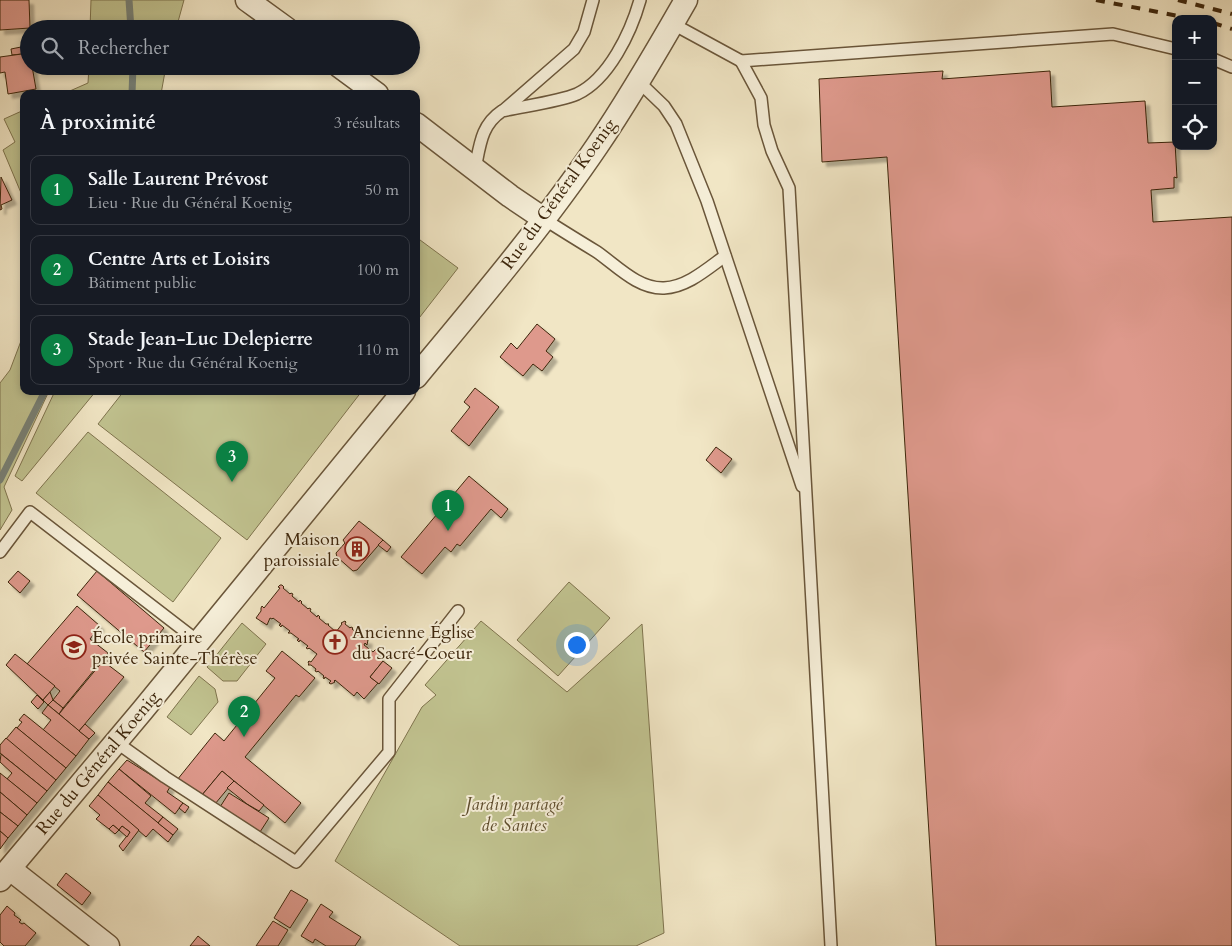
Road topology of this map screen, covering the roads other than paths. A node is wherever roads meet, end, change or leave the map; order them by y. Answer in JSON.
{"nodes":[{"id":1,"x":247,"y":0,"type":"edge"},
{"id":2,"x":593,"y":0,"type":"edge"},
{"id":3,"x":640,"y":0,"type":"edge"},
{"id":4,"x":686,"y":0,"type":"edge"},
{"id":5,"x":275,"y":20,"type":"edge"},
{"id":6,"x":673,"y":24,"type":"junction"},
{"id":7,"x":1172,"y":49,"type":"edge"},
{"id":8,"x":1215,"y":60,"type":"edge"},
{"id":9,"x":741,"y":61,"type":"junction"},
{"id":10,"x":1232,"y":67,"type":"edge"},
{"id":11,"x":351,"y":75,"type":"edge"},
{"id":12,"x":639,"y":82,"type":"junction"},
{"id":13,"x":372,"y":90,"type":"edge"},
{"id":14,"x":502,"y":111,"type":"junction"},
{"id":15,"x":420,"y":127,"type":"edge"},
{"id":16,"x":475,"y":169,"type":"junction"},
{"id":17,"x":544,"y":219,"type":"junction"},
{"id":18,"x":725,"y":256,"type":"junction"},
{"id":19,"x":420,"y":372,"type":"edge"},
{"id":20,"x":401,"y":395,"type":"edge"},
{"id":21,"x":806,"y":500,"type":"junction"},
{"id":22,"x":0,"y":552,"type":"edge"},
{"id":23,"x":458,"y":611,"type":"dead end"},
{"id":24,"x":199,"y":642,"type":"junction"},
{"id":25,"x":116,"y":742,"type":"junction"},
{"id":26,"x":5,"y":875,"type":"edge"},
{"id":27,"x":108,"y":946,"type":"edge"},
{"id":28,"x":831,"y":946,"type":"edge"}],
"edges":[{"from":1,"to":5,"type":"street"},
{"from":2,"to":14,"type":"lane"},
{"from":3,"to":14,"type":"lane"},
{"from":4,"to":6,"type":"street","name":"Rue du Général Koenig"},
{"from":6,"to":9,"type":"lane"},
{"from":6,"to":12,"type":"street","name":"Rue du Général Koenig"},
{"from":7,"to":9,"type":"lane"},
{"from":8,"to":10,"type":"lane"},
{"from":9,"to":21,"type":"lane"},
{"from":11,"to":13,"type":"street"},
{"from":12,"to":17,"type":"street","name":"Rue du Général Koenig"},
{"from":12,"to":18,"type":"lane"},
{"from":14,"to":16,"type":"lane"},
{"from":15,"to":16,"type":"street"},
{"from":16,"to":17,"type":"street"},
{"from":17,"to":18,"type":"lane"},
{"from":17,"to":19,"type":"street","name":"Rue du Général Koenig"},
{"from":18,"to":21,"type":"lane"},
{"from":20,"to":24,"type":"street","name":"Rue du Général Koenig"},
{"from":21,"to":28,"type":"lane"},
{"from":22,"to":24,"type":"lane"},
{"from":23,"to":25,"type":"lane"},
{"from":24,"to":25,"type":"street","name":"Rue du Général Koenig"},
{"from":25,"to":26,"type":"street","name":"Rue du Général Koenig"},
{"from":26,"to":27,"type":"street"}]}
